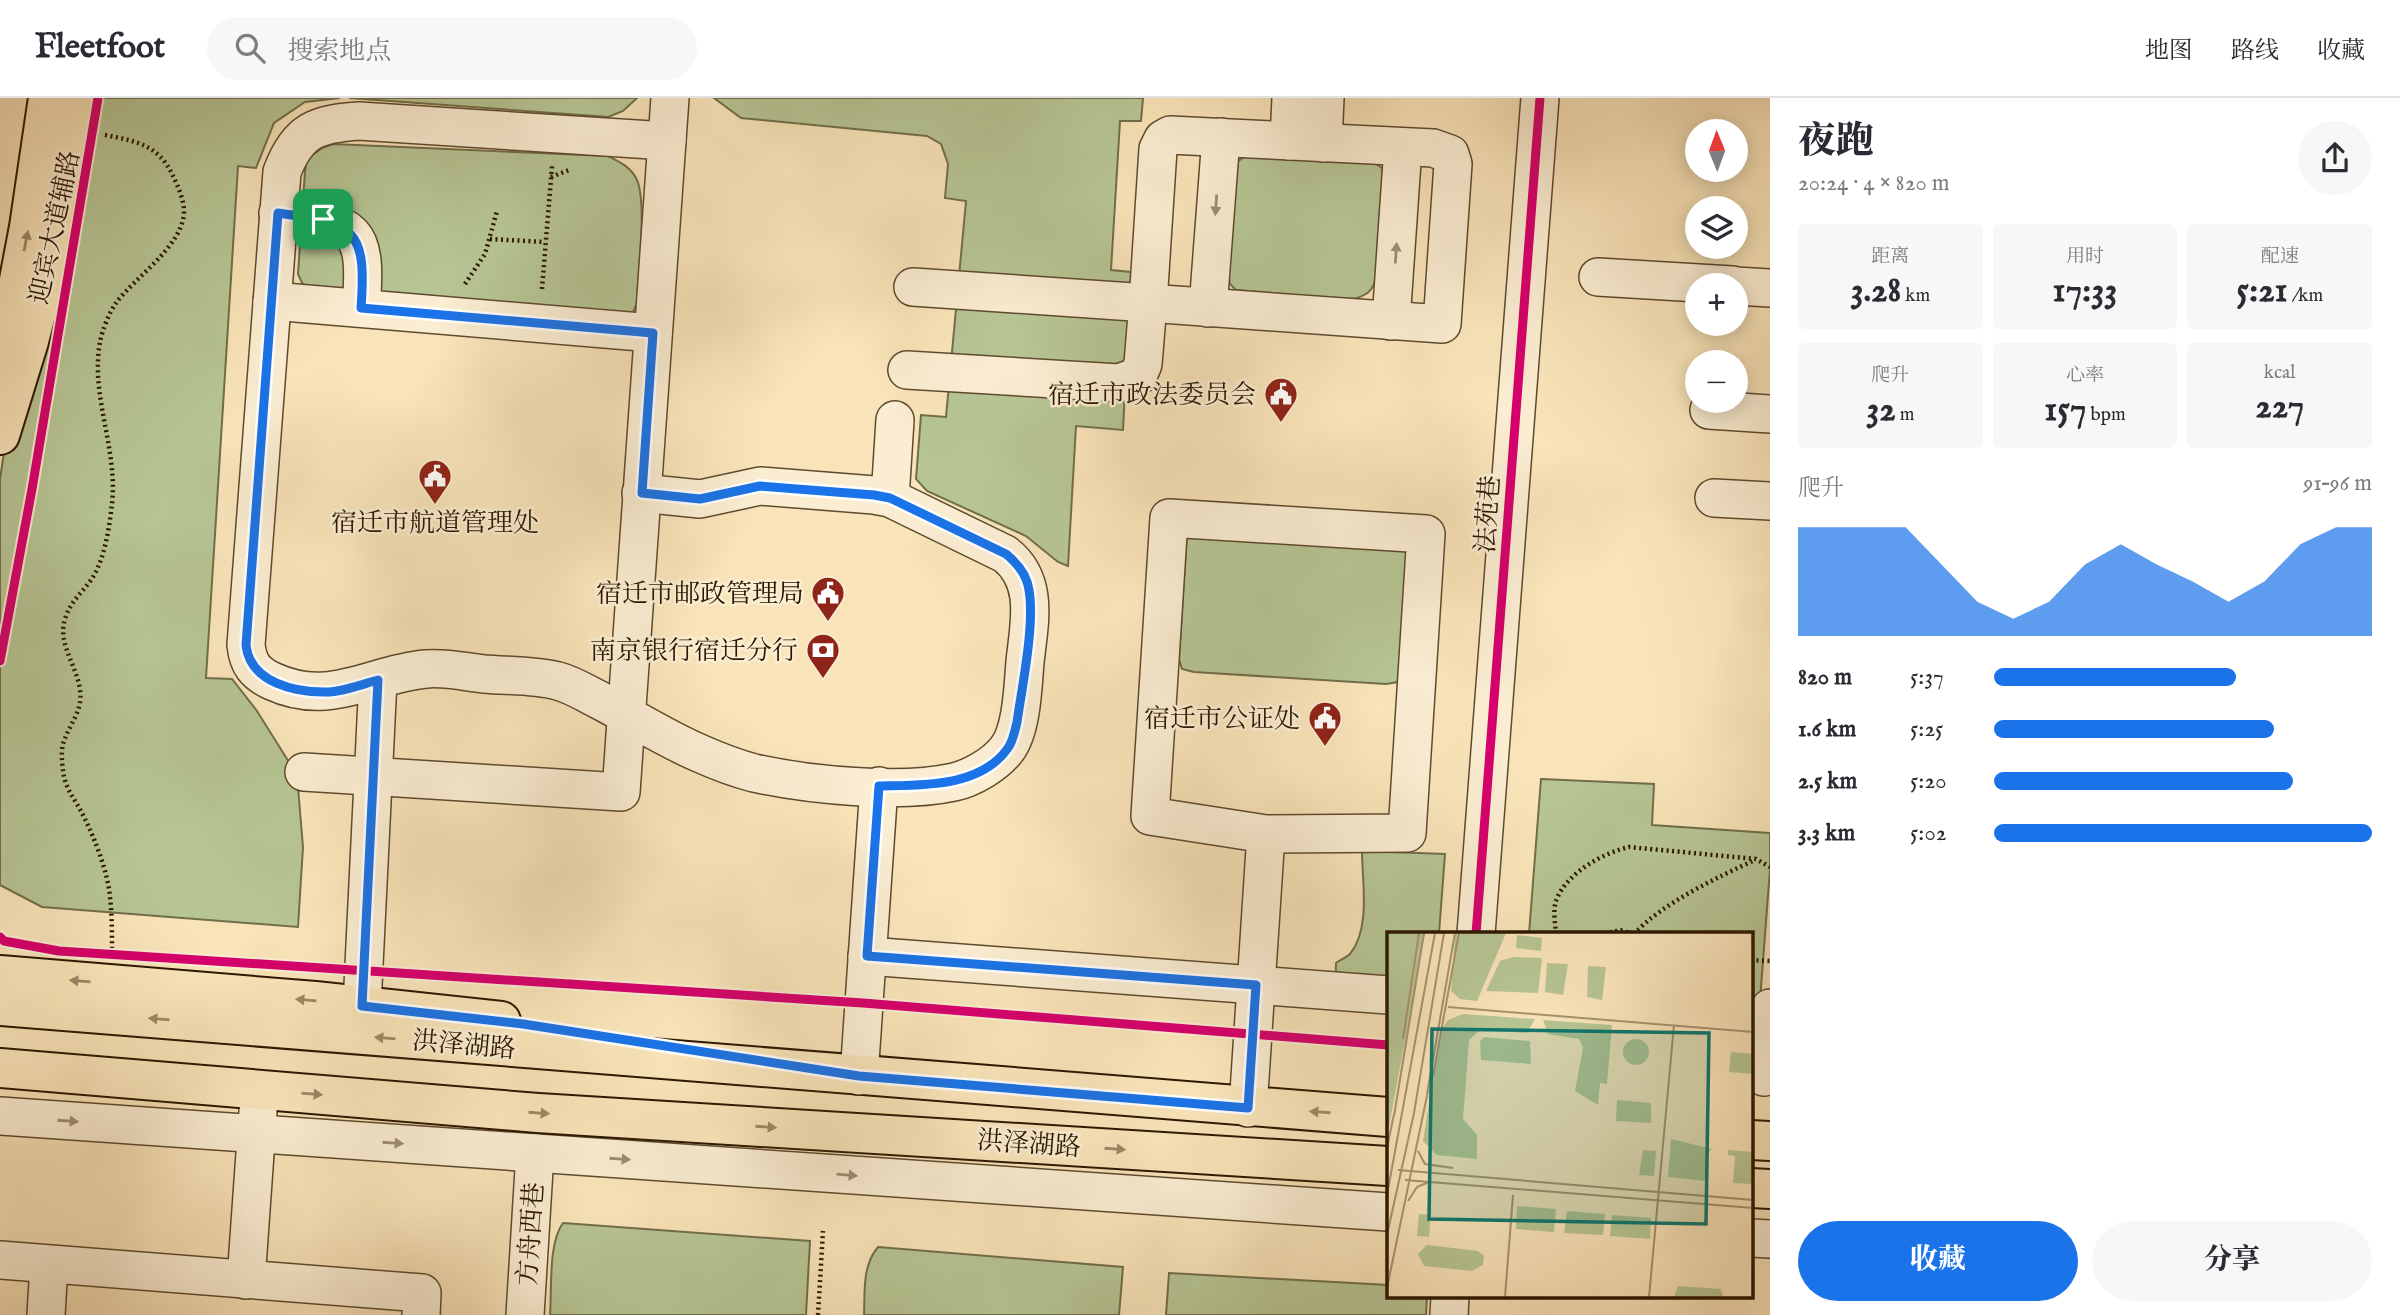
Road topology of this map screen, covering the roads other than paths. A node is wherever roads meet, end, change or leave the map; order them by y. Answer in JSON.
{"nodes":[{"id":1,"x":48,"y":98,"type":"edge"},
{"id":2,"x":670,"y":98,"type":"edge"},
{"id":3,"x":1291,"y":98,"type":"edge"},
{"id":4,"x":1325,"y":98,"type":"edge"},
{"id":5,"x":1540,"y":98,"type":"edge"},
{"id":6,"x":85,"y":115,"type":"edge"},
{"id":7,"x":1221,"y":137,"type":"junction"},
{"id":8,"x":667,"y":141,"type":"junction"},
{"id":9,"x":1306,"y":142,"type":"junction"},
{"id":10,"x":1403,"y":146,"type":"junction"},
{"id":11,"x":278,"y":213,"type":"junction"},
{"id":12,"x":1598,"y":277,"type":"dead end"},
{"id":13,"x":1685,"y":282,"type":"edge"},
{"id":14,"x":1748,"y":286,"type":"edge"},
{"id":15,"x":914,"y":288,"type":"dead end"},
{"id":16,"x":1770,"y":288,"type":"edge"},
{"id":17,"x":272,"y":301,"type":"junction"},
{"id":18,"x":1148,"y":303,"type":"junction"},
{"id":19,"x":361,"y":308,"type":"junction"},
{"id":20,"x":1208,"y":308,"type":"junction"},
{"id":21,"x":1391,"y":321,"type":"junction"},
{"id":22,"x":653,"y":333,"type":"junction"},
{"id":23,"x":907,"y":370,"type":"dead end"},
{"id":24,"x":0,"y":380,"type":"edge"},
{"id":25,"x":1748,"y":413,"type":"edge"},
{"id":26,"x":1770,"y":414,"type":"edge"},
{"id":27,"x":895,"y":420,"type":"dead end"},
{"id":28,"x":0,"y":435,"type":"edge"},
{"id":29,"x":642,"y":493,"type":"junction"},
{"id":30,"x":890,"y":498,"type":"junction"},
{"id":31,"x":1714,"y":498,"type":"dead end"},
{"id":32,"x":1770,"y":501,"type":"edge"},
{"id":33,"x":378,"y":680,"type":"junction"},
{"id":34,"x":625,"y":714,"type":"junction"},
{"id":35,"x":304,"y":772,"type":"dead end"},
{"id":36,"x":373,"y":776,"type":"junction"},
{"id":37,"x":879,"y":786,"type":"junction"},
{"id":38,"x":1266,"y":834,"type":"junction"},
{"id":39,"x":1476,"y":932,"type":"edge"},
{"id":40,"x":867,"y":956,"type":"junction"},
{"id":41,"x":0,"y":975,"type":"edge"},
{"id":42,"x":1256,"y":985,"type":"junction"},
{"id":43,"x":1387,"y":995,"type":"edge"},
{"id":44,"x":0,"y":1006,"type":"edge"},
{"id":45,"x":362,"y":1006,"type":"junction"},
{"id":46,"x":1770,"y":1008,"type":"edge"},
{"id":47,"x":0,"y":1068,"type":"edge"},
{"id":48,"x":859,"y":1076,"type":"junction"},
{"id":49,"x":1762,"y":1077,"type":"edge"},
{"id":50,"x":0,"y":1083,"type":"edge"},
{"id":51,"x":260,"y":1089,"type":"junction"},
{"id":52,"x":1248,"y":1108,"type":"junction"},
{"id":53,"x":0,"y":1116,"type":"edge"},
{"id":54,"x":1387,"y":1117,"type":"edge"},
{"id":55,"x":257,"y":1134,"type":"junction"},
{"id":56,"x":1752,"y":1140,"type":"edge"},
{"id":57,"x":1770,"y":1141,"type":"edge"},
{"id":58,"x":535,"y":1153,"type":"junction"},
{"id":59,"x":1387,"y":1166,"type":"edge"},
{"id":60,"x":1752,"y":1188,"type":"edge"},
{"id":61,"x":1770,"y":1189,"type":"edge"},
{"id":62,"x":1387,"y":1212,"type":"edge"},
{"id":63,"x":1752,"y":1238,"type":"edge"},
{"id":64,"x":1770,"y":1239,"type":"edge"},
{"id":65,"x":0,"y":1260,"type":"edge"},
{"id":66,"x":49,"y":1265,"type":"junction"},
{"id":67,"x":246,"y":1280,"type":"junction"},
{"id":68,"x":46,"y":1315,"type":"edge"},
{"id":69,"x":421,"y":1315,"type":"edge"},
{"id":70,"x":525,"y":1315,"type":"edge"}],
"edges":[{"from":24,"to":1,"type":"main road","one_way":true},
{"from":2,"to":8,"type":"street"},
{"from":3,"to":9,"type":"street"},
{"from":4,"to":9,"type":"street"},
{"from":5,"to":39,"type":"street","name":"法苑巷"},
{"from":6,"to":28,"type":"main road","name":"迎宾大道辅路"},
{"from":7,"to":9,"type":"street"},
{"from":7,"to":18,"type":"street"},
{"from":7,"to":20,"type":"street","one_way":true},
{"from":8,"to":11,"type":"street"},
{"from":8,"to":22,"type":"street"},
{"from":9,"to":10,"type":"street"},
{"from":21,"to":10,"type":"street","one_way":true},
{"from":10,"to":21,"type":"street"},
{"from":11,"to":17,"type":"street"},
{"from":11,"to":19,"type":"street"},
{"from":12,"to":13,"type":"street"},
{"from":14,"to":16,"type":"street"},
{"from":15,"to":18,"type":"street"},
{"from":17,"to":19,"type":"street"},
{"from":17,"to":33,"type":"street"},
{"from":18,"to":20,"type":"street"},
{"from":18,"to":23,"type":"street"},
{"from":19,"to":22,"type":"street"},
{"from":20,"to":21,"type":"street"},
{"from":22,"to":29,"type":"street"},
{"from":25,"to":26,"type":"street"},
{"from":27,"to":30,"type":"street"},
{"from":29,"to":30,"type":"street"},
{"from":29,"to":34,"type":"street"},
{"from":30,"to":37,"type":"street"},
{"from":31,"to":32,"type":"street"},
{"from":33,"to":34,"type":"street"},
{"from":33,"to":36,"type":"street"},
{"from":34,"to":36,"type":"street"},
{"from":34,"to":37,"type":"street"},
{"from":35,"to":36,"type":"street"},
{"from":36,"to":45,"type":"street"},
{"from":37,"to":40,"type":"street"},
{"from":38,"to":38,"type":"street"},
{"from":38,"to":42,"type":"street"},
{"from":40,"to":42,"type":"street"},
{"from":40,"to":48,"type":"street"},
{"from":45,"to":41,"type":"main road","one_way":true},
{"from":42,"to":43,"type":"street"},
{"from":42,"to":52,"type":"street"},
{"from":48,"to":44,"type":"main road","name":"洪泽湖路","one_way":true},
{"from":45,"to":48,"type":"main road"},
{"from":46,"to":49,"type":"street"},
{"from":47,"to":51,"type":"main road","name":"洪泽湖路"},
{"from":48,"to":52,"type":"main road","name":"洪泽湖路"},
{"from":50,"to":51,"type":"main road"},
{"from":51,"to":55,"type":"street"},
{"from":51,"to":59,"type":"main road","name":"洪泽湖路","one_way":true},
{"from":54,"to":52,"type":"main road","name":"洪泽湖路","one_way":true},
{"from":53,"to":55,"type":"street","one_way":true},
{"from":55,"to":58,"type":"street","one_way":true},
{"from":55,"to":67,"type":"street"},
{"from":56,"to":57,"type":"main road"},
{"from":58,"to":62,"type":"street","one_way":true},
{"from":58,"to":70,"type":"street","name":"方舟西巷"},
{"from":60,"to":61,"type":"main road"},
{"from":63,"to":64,"type":"street"},
{"from":65,"to":66,"type":"street"},
{"from":66,"to":67,"type":"street"},
{"from":66,"to":68,"type":"street"},
{"from":67,"to":69,"type":"street"}]}
